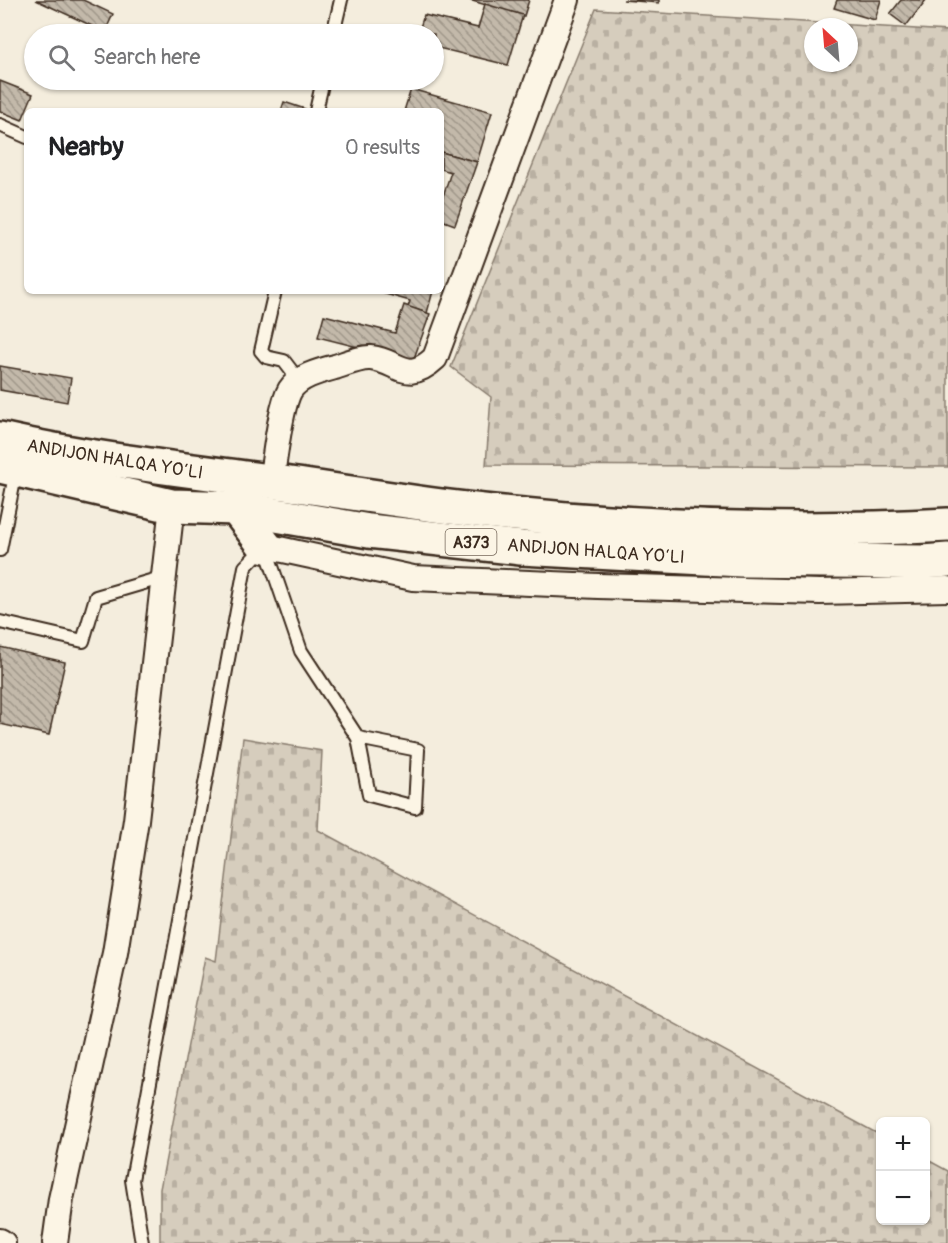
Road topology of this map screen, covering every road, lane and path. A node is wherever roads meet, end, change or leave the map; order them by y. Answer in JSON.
{"nodes":[{"id":1,"x":341,"y":0,"type":"edge"},
{"id":2,"x":567,"y":0,"type":"edge"},
{"id":3,"x":335,"y":24,"type":"edge"},
{"id":4,"x":321,"y":90,"type":"edge"},
{"id":5,"x":317,"y":108,"type":"edge"},
{"id":6,"x":0,"y":125,"type":"edge"},
{"id":7,"x":24,"y":136,"type":"edge"},
{"id":8,"x":274,"y":294,"type":"edge"},
{"id":9,"x":300,"y":382,"type":"junction"},
{"id":10,"x":0,"y":439,"type":"edge"},
{"id":11,"x":8,"y":468,"type":"edge"},
{"id":12,"x":271,"y":482,"type":"junction"},
{"id":13,"x":171,"y":506,"type":"junction"},
{"id":14,"x":237,"y":508,"type":"junction"},
{"id":15,"x":948,"y":525,"type":"edge"},
{"id":16,"x":265,"y":546,"type":"junction"},
{"id":17,"x":0,"y":550,"type":"edge"},
{"id":18,"x":948,"y":560,"type":"edge"},
{"id":19,"x":164,"y":577,"type":"junction"},
{"id":20,"x":948,"y":589,"type":"edge"},
{"id":21,"x":0,"y":622,"type":"edge"},
{"id":22,"x":358,"y":738,"type":"junction"},
{"id":23,"x":55,"y":1243,"type":"edge"},
{"id":24,"x":142,"y":1243,"type":"edge"}],
"edges":[{"from":1,"to":3,"type":"lane"},
{"from":2,"to":9,"type":"street"},
{"from":4,"to":5,"type":"lane"},
{"from":6,"to":7,"type":"lane"},
{"from":8,"to":9,"type":"lane"},
{"from":9,"to":12,"type":"street"},
{"from":10,"to":12,"type":"highway","name":"ANDIJON HALQA YO‘LI","number":"A373"},
{"from":11,"to":13,"type":"highway","name":"ANDIJON HALQA YO‘LI","number":"A373"},
{"from":11,"to":17,"type":"lane"},
{"from":12,"to":15,"type":"highway","name":"ANDIJON HALQA YO‘LI","number":"A373"},
{"from":13,"to":14,"type":"highway","name":"ANDIJON HALQA YO‘LI","number":"A373"},
{"from":13,"to":19,"type":"street"},
{"from":14,"to":16,"type":"highway"},
{"from":14,"to":18,"type":"highway","name":"ANDIJON HALQA YO‘LI","number":"A373"},
{"from":16,"to":20,"type":"street"},
{"from":16,"to":22,"type":"lane"},
{"from":16,"to":24,"type":"lane"},
{"from":19,"to":21,"type":"lane"},
{"from":19,"to":23,"type":"street"},
{"from":22,"to":22,"type":"lane"}]}
